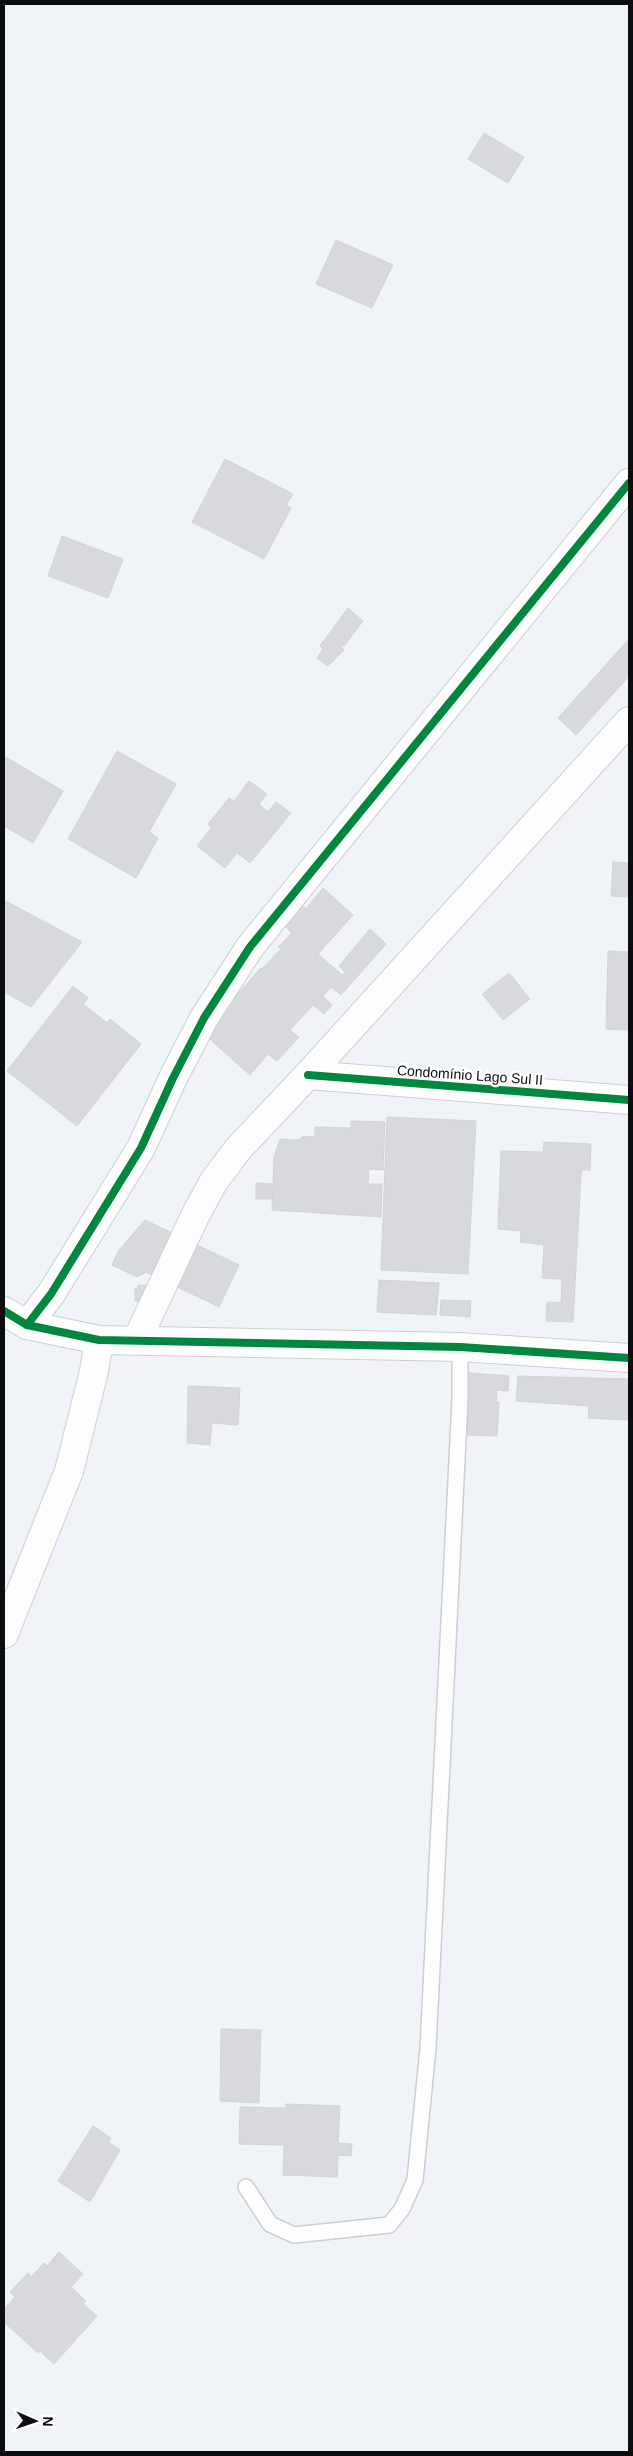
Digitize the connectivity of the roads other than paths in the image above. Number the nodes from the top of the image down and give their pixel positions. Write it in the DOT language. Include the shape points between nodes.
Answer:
graph roads {
  1 [pos="629,483"];
  2 [pos="629,721"];
  3 [pos="308,1075"];
  4 [pos="629,1100"];
  5 [pos="4,1310"];
  6 [pos="27,1325"];
  7 [pos="99,1340"];
  8 [pos="138,1340"];
  9 [pos="460,1347"];
  10 [pos="629,1358"];
  11 [pos="4,1634"];
  12 [pos="246,2187"];
  1 -- 6 [label="street" via="250,947 204,1018 141,1148 51,1294"];
  2 -- 3 [label="street"];
  3 -- 4 [label="street, Condomínio Lago Sul II"];
  3 -- 8 [label="street" via="238,1149 214,1181"];
  5 -- 6 [label="street"];
  6 -- 7 [label="street"];
  7 -- 8 [label="street"];
  7 -- 11 [label="street" via="69,1471"];
  8 -- 9 [label="street"];
  9 -- 10 [label="street"];
  9 -- 12 [label="lane" via="428,2048 415,2180 402,2209 389,2225 294,2235 270,2224"];
}
